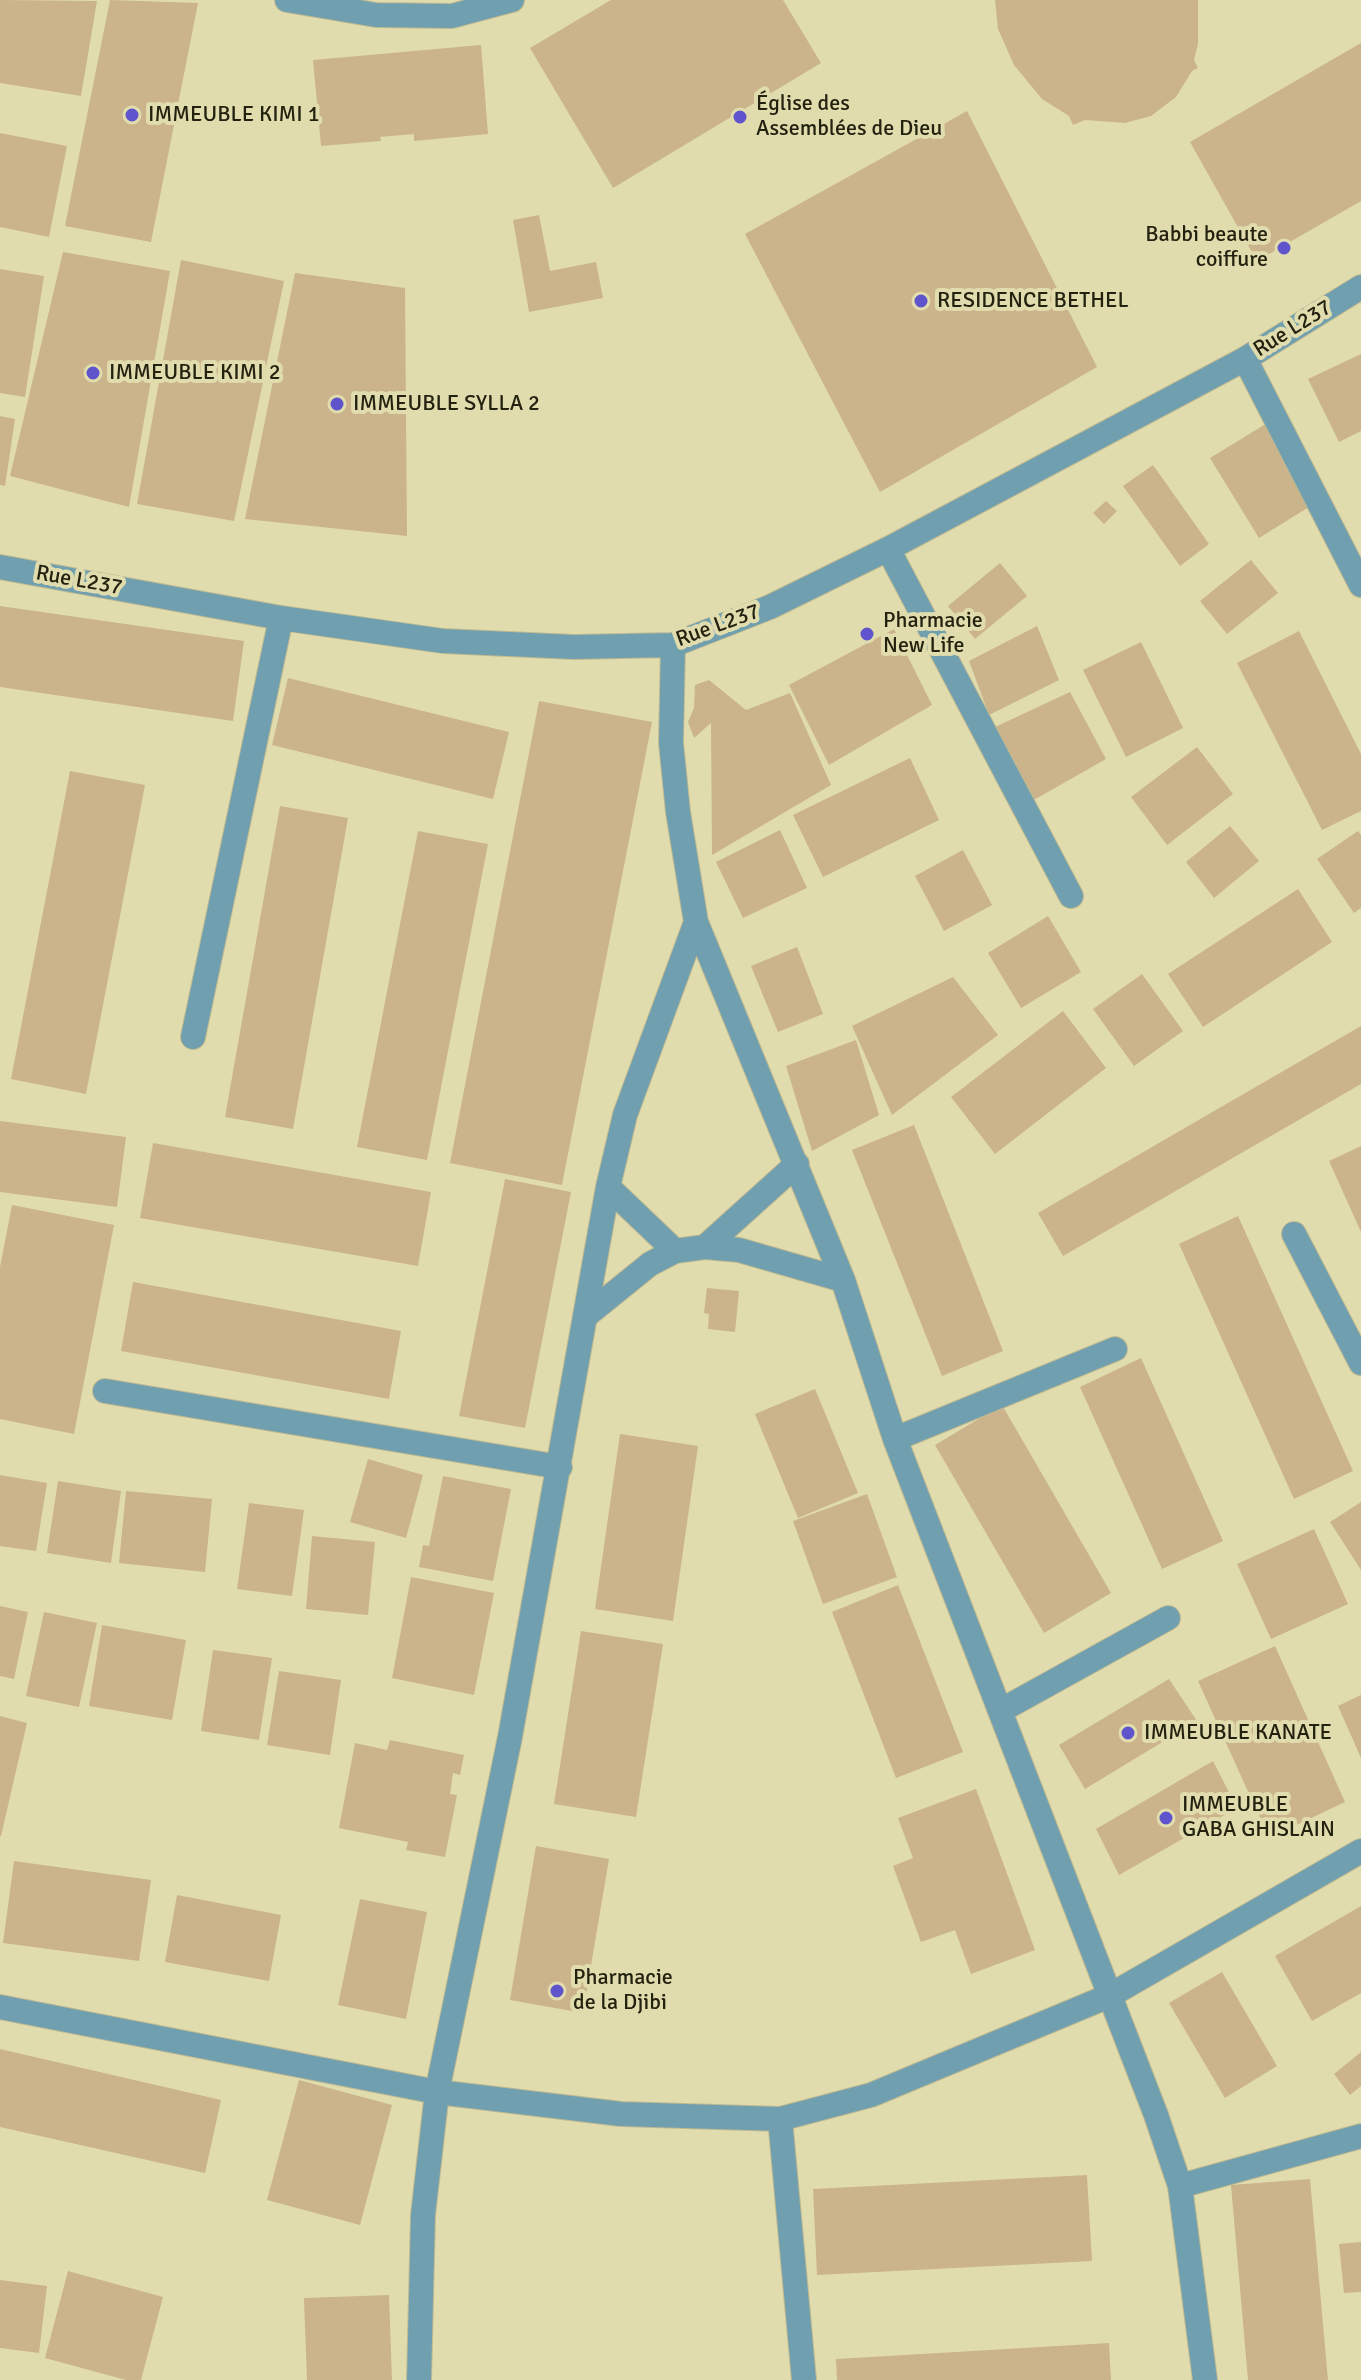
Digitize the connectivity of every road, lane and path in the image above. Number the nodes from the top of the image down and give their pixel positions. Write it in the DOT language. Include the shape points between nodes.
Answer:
graph roads {
  1 [pos="287,0"];
  2 [pos="512,0"];
  3 [pos="1361,287"];
  4 [pos="1245,359"];
  5 [pos="888,549"];
  6 [pos="0,567"];
  7 [pos="1361,585"];
  8 [pos="281,618"];
  9 [pos="673,645"];
  10 [pos="1071,896"];
  11 [pos="696,922"];
  12 [pos="193,1037"];
  13 [pos="797,1164"];
  14 [pos="608,1187"];
  15 [pos="1294,1234"];
  16 [pos="705,1247"];
  17 [pos="675,1251"];
  18 [pos="843,1280"];
  19 [pos="587,1315"];
  20 [pos="1115,1349"];
  21 [pos="1361,1363"];
  22 [pos="105,1391"];
  23 [pos="895,1439"];
  24 [pos="560,1467"];
  25 [pos="1168,1618"];
  26 [pos="1000,1711"];
  27 [pos="1361,1851"];
  28 [pos="1109,1996"];
  29 [pos="0,2007"];
  30 [pos="437,2092"];
  31 [pos="780,2119"];
  32 [pos="1361,2136"];
  33 [pos="1180,2186"];
  34 [pos="419,2380"];
  35 [pos="804,2380"];
  36 [pos="1205,2380"];
  1 -- 2 [label="street" via="376,15 452,16"];
  3 -- 4 [label="street, Rue L237"];
  4 -- 5 [label="street, Rue L237"];
  4 -- 7 [label="street"];
  5 -- 9 [label="street, Rue L237" via="770,607"];
  5 -- 10 [label="street"];
  6 -- 8 [label="street, Rue L237"];
  8 -- 9 [label="street, Rue L237" via="443,641"];
  8 -- 12 [label="street"];
  9 -- 11 [label="street" via="671,743"];
  11 -- 13 [label="street"];
  11 -- 14 [label="street" via="625,1115"];
  13 -- 16 [label="street"];
  13 -- 18 [label="street"];
  14 -- 17 [label="street"];
  14 -- 19 [label="street"];
  15 -- 21 [label="street"];
  16 -- 17 [label="street"];
  16 -- 18 [label="street" via="739,1250"];
  17 -- 19 [label="street" via="650,1264"];
  18 -- 23 [label="street"];
  19 -- 24 [label="street"];
  20 -- 23 [label="street"];
  22 -- 24 [label="street"];
  23 -- 26 [label="street"];
  24 -- 30 [label="street"];
  25 -- 26 [label="street"];
  26 -- 28 [label="street"];
  27 -- 28 [label="street"];
  28 -- 31 [label="street" via="871,2095"];
  28 -- 33 [label="street"];
  29 -- 30 [label="street"];
  30 -- 31 [label="street" via="621,2114"];
  30 -- 34 [label="street" via="423,2215"];
  31 -- 35 [label="street"];
  32 -- 33 [label="street"];
  33 -- 36 [label="street"];
}
